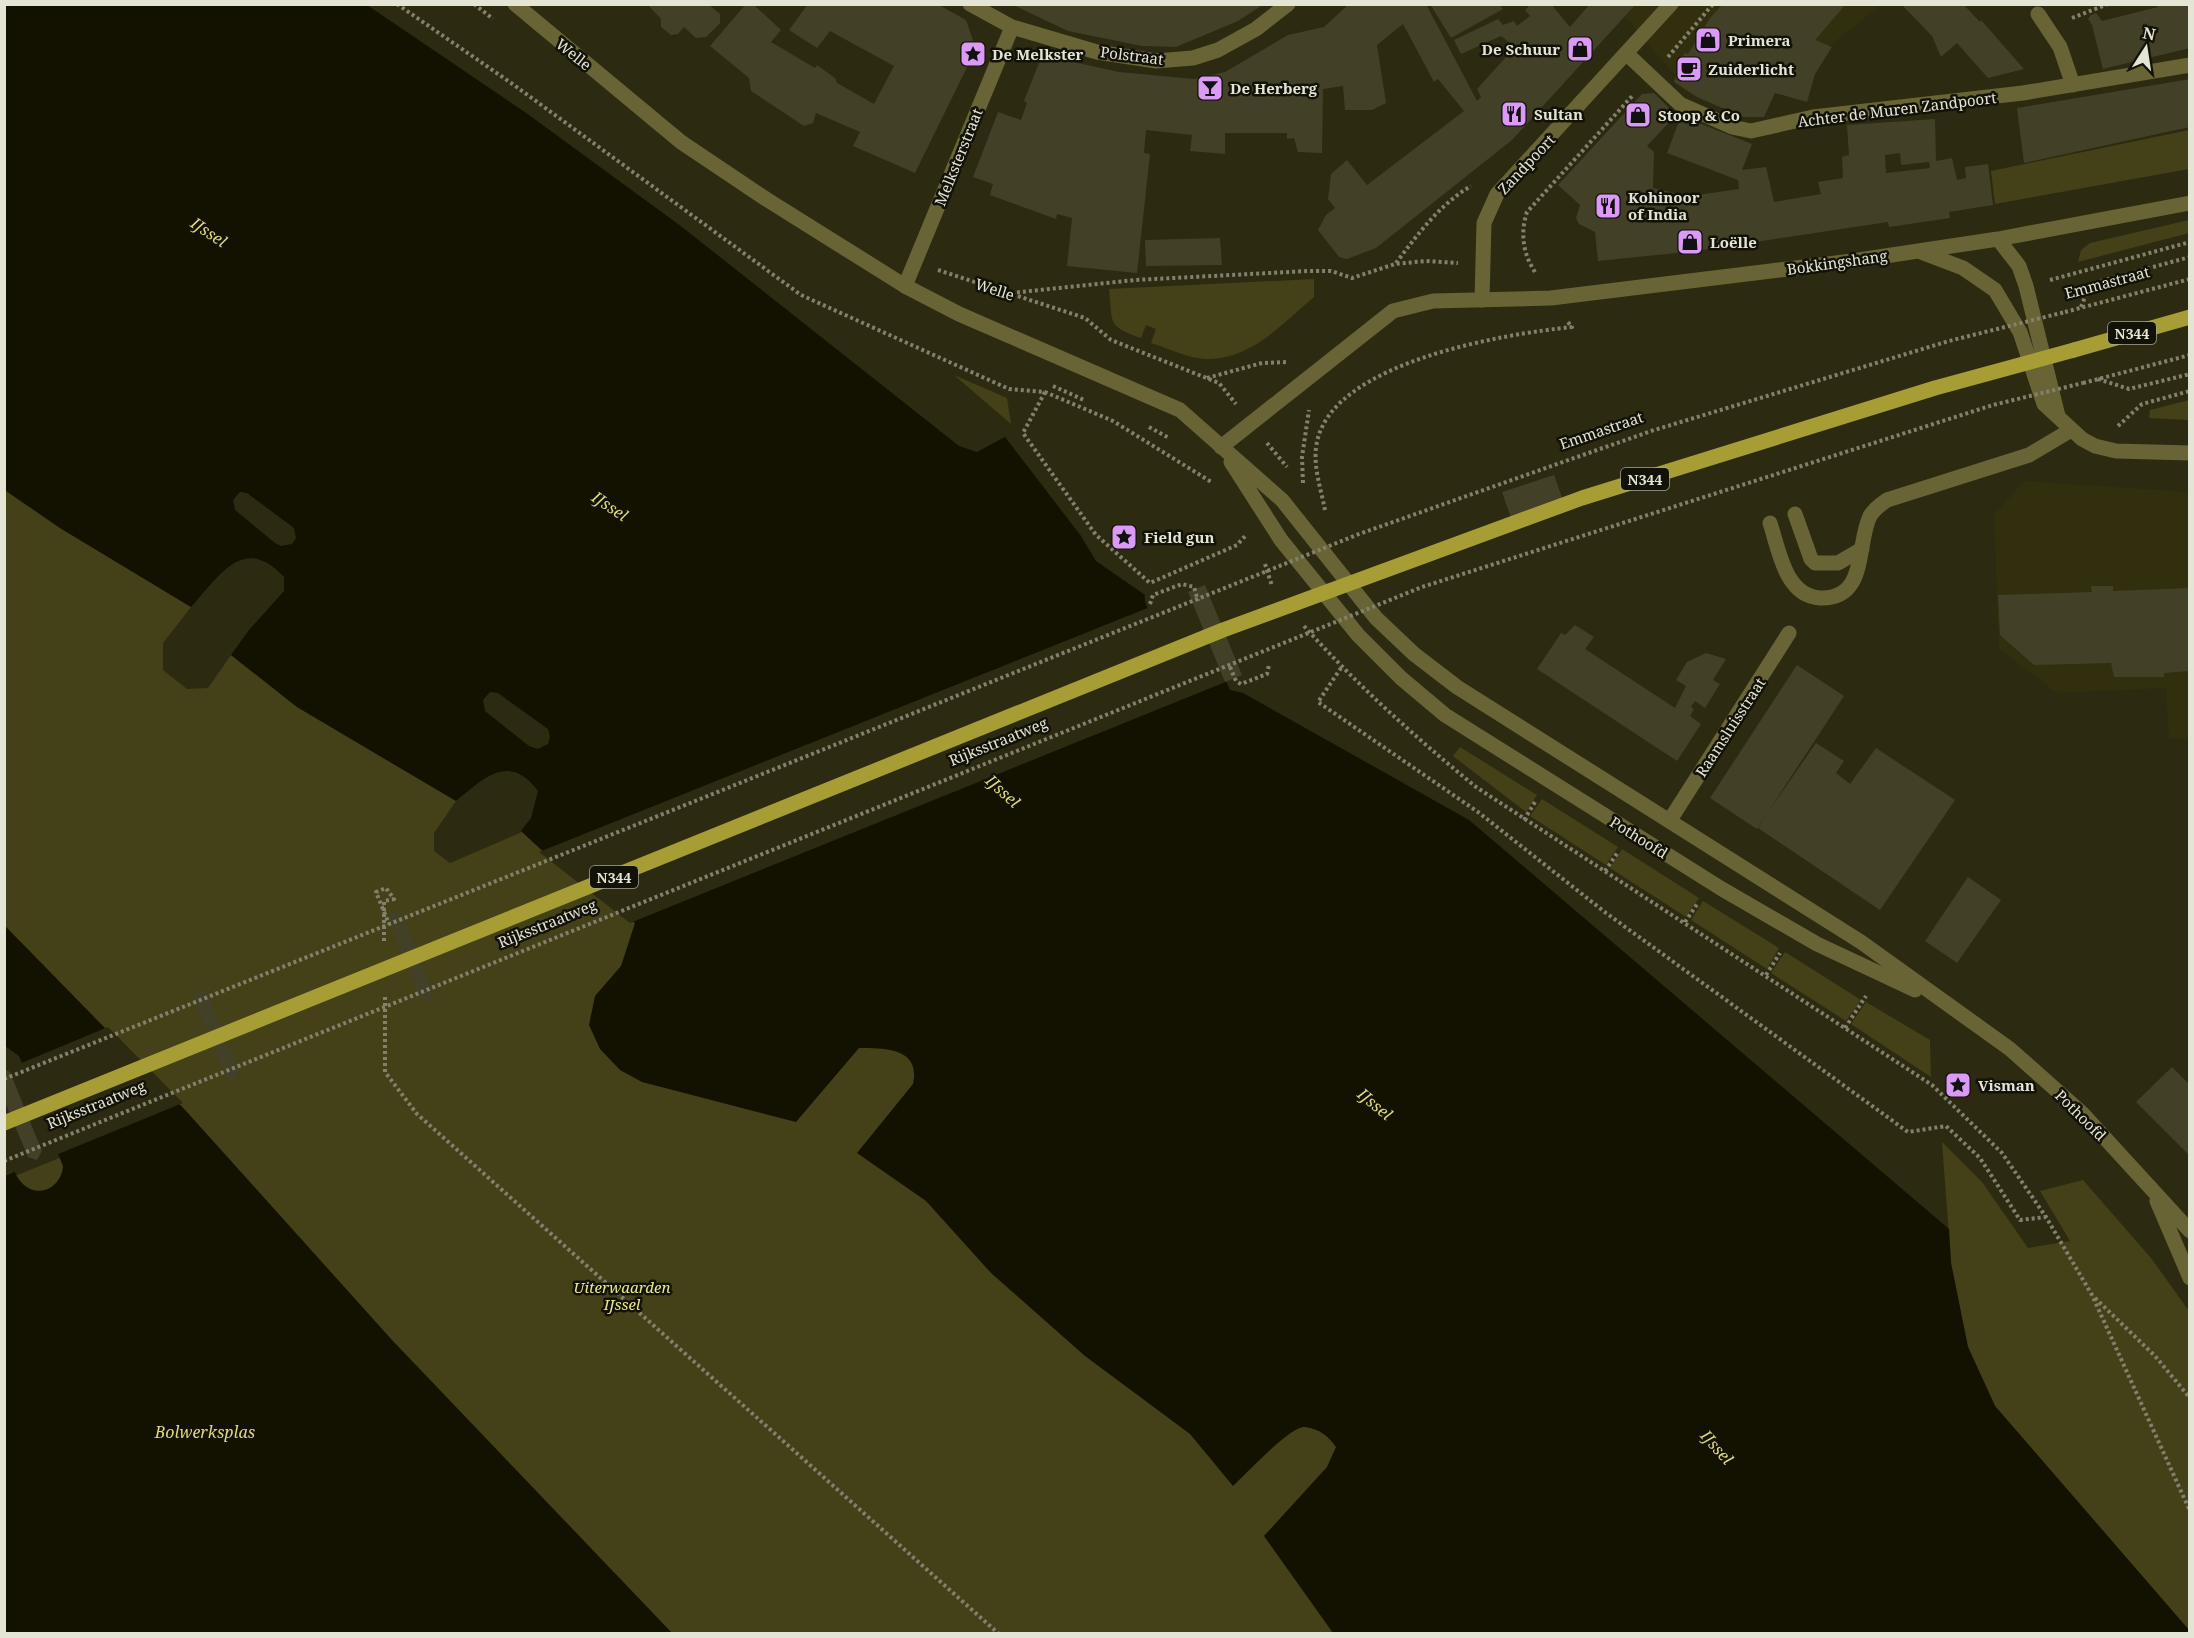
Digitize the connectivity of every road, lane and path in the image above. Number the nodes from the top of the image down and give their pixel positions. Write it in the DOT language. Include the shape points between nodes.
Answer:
graph roads {
  1 [pos="397,4"];
  2 [pos="514,4"];
  3 [pos="970,4"];
  4 [pos="1288,4"];
  5 [pos="1671,4"];
  6 [pos="2108,4"];
  7 [pos="2038,14"];
  8 [pos="1012,27"];
  9 [pos="2060,47"];
  10 [pos="1627,54"];
  11 [pos="2190,65"];
  12 [pos="2073,85"];
  13 [pos="1497,194"];
  14 [pos="2190,203"];
  15 [pos="1998,239"];
  16 [pos="2190,242"];
  17 [pos="1918,251"];
  18 [pos="2190,257"];
  19 [pos="916,261"];
  20 [pos="1395,264"];
  21 [pos="1482,265"];
  22 [pos="2190,279"];
  23 [pos="905,286"];
  24 [pos="2026,286"];
  25 [pos="1007,293"];
  26 [pos="1482,300"];
  27 [pos="2081,308"];
  28 [pos="2190,317"];
  29 [pos="2190,355"];
  30 [pos="1327,361"];
  31 [pos="1315,374"];
  32 [pos="2190,374"];
  33 [pos="1206,378"];
  34 [pos="2098,379"];
  35 [pos="2190,391"];
  36 [pos="1045,392"];
  37 [pos="2058,417"];
  38 [pos="1251,423"];
  39 [pos="2071,430"];
  40 [pos="2095,446"];
  41 [pos="1221,447"];
  42 [pos="2190,453"];
  43 [pos="1289,470"];
  44 [pos="1296,479"];
  45 [pos="1217,485"];
  46 [pos="1315,502"];
  47 [pos="1795,514"];
  48 [pos="1327,517"];
  49 [pos="1770,523"];
  50 [pos="1341,535"];
  51 [pos="1247,536"];
  52 [pos="1348,544"];
  53 [pos="1862,549"];
  54 [pos="1262,553"];
  55 [pos="1275,594"];
  56 [pos="1390,598"];
  57 [pos="1198,601"];
  58 [pos="1150,604"];
  59 [pos="1397,607"];
  60 [pos="1376,618"];
  61 [pos="1303,625"];
  62 [pos="1789,633"];
  63 [pos="1359,634"];
  64 [pos="1269,665"];
  65 [pos="1230,667"];
  66 [pos="1341,668"];
  67 [pos="1536,800"];
  68 [pos="1524,820"];
  69 [pos="1670,820"];
  70 [pos="1623,844"];
  71 [pos="1605,871"];
  72 [pos="1704,894"];
  73 [pos="384,901"];
  74 [pos="1685,922"];
  75 [pos="389,924"];
  76 [pos="1785,945"];
  77 [pos="1766,975"];
  78 [pos="1867,995"];
  79 [pos="1943,1003"];
  80 [pos="1845,1028"];
  81 [pos="386,1072"];
  82 [pos="4,1079"];
  83 [pos="4,1123"];
  84 [pos="4,1161"];
  85 [pos="2154,1193"];
  86 [pos="2046,1217"];
  87 [pos="2190,1231"];
  88 [pos="2190,1278"];
  89 [pos="2092,1295"];
  90 [pos="2190,1398"];
  91 [pos="2190,1511"];
  92 [pos="999,1634"];
  1 -- 36 [label="path" via="514,84 801,295 1009,389"];
  2 -- 23 [label="street, Welle" via="681,142"];
  3 -- 8 [label="street, Polstraat"];
  4 -- 8 [label="street, Polstraat" via="1218,50 1193,58 1156,61 1097,52"];
  5 -- 10 [label="street, Zandpoort"];
  6 -- 9 [label="path" via="2066,20"];
  7 -- 9 [label="street"];
  8 -- 19 [label="street, Melksterstraat"];
  9 -- 12 [label="street"];
  10 -- 12 [label="street, Achter de Muren Zandpoort" via="1680,104 1732,127 1751,131 1813,117"];
  10 -- 13 [label="street, Zandpoort"];
  11 -- 12 [label="street, Achter de Muren Zandpoort"];
  13 -- 20 [label="path" via="1476,183 1450,198"];
  13 -- 21 [label="street, Zandpoort" via="1484,223"];
  14 -- 15 [label="street, Bokkingshang"];
  15 -- 17 [label="street, Bokkingshang"];
  15 -- 24 [label="street" via="2019,266"];
  16 -- 24 [label="path"];
  17 -- 26 [label="street, Bokkingshang" via="1551,298"];
  17 -- 37 [label="street" via="1963,268 1995,290 2020,332 2044,404"];
  18 -- 27 [label="path" via="2090,284"];
  19 -- 23 [label="street, Melksterstraat"];
  19 -- 25 [label="path, Welle"];
  20 -- 21 [label="path" via="1426,261"];
  20 -- 25 [label="path" via="1352,278 1331,271 1308,271 1135,280"];
  21 -- 26 [label="street, Zandpoort"];
  22 -- 27 [label="path, Emmastraat"];
  23 -- 41 [label="street, Welle" via="959,314 1180,410"];
  24 -- 37 [label="street"];
  25 -- 33 [label="path, Welle" via="1085,318 1111,340"];
  26 -- 30 [label="street" via="1433,301 1393,311"];
  27 -- 57 [label="path, Emmastraat, bridge" via="1949,341 1651,431 1359,534"];
  28 -- 83 [label="main road, Rijksstraatweg / N344, bridge" via="1935,388 1582,498 1223,630"];
  29 -- 34 [label="path"];
  30 -- 31 [label="street"];
  30 -- 33 [label="path" via="1262,363"];
  31 -- 38 [label="street"];
  31 -- 44 [label="path" via="1302,456 1303,487"];
  32 -- 34 [label="path" via="2129,389"];
  33 -- 38 [label="path, Welle" via="1219,383"];
  34 -- 65 [label="path, Rijksstraatweg, bridge" via="1993,405 1422,587"];
  35 -- 40 [label="path" via="2142,404"];
  36 -- 45 [label="path" via="1113,421"];
  36 -- 51 [label="path" via="1023,433 1096,535 1150,583 1237,545"];
  37 -- 39 [label="street"];
  38 -- 41 [label="street"];
  38 -- 43 [label="path, Welle"];
  39 -- 40 [label="street"];
  39 -- 53 [label="street" via="2029,455 1887,500 1870,515"];
  40 -- 42 [label="street" via="2116,451"];
  41 -- 60 [label="street, Welle" via="1282,500"];
  41 -- 63 [label="street, Welle" via="1281,540"];
  46 -- 48 [label="path"];
  47 -- 53 [label="street" via="1815,563 1838,563"];
  49 -- 53 [label="street" via="1789,578 1797,590 1812,597 1834,597 1845,591 1857,574"];
  50 -- 52 [label="path"];
  54 -- 55 [label="path"];
  56 -- 59 [label="path"];
  57 -- 58 [label="path" via="1194,587 1184,584 1153,595"];
  57 -- 75 [label="path, bridge"];
  60 -- 69 [label="street, Pothoofd" via="1457,687"];
  61 -- 66 [label="path"];
  62 -- 69 [label="street, Raamsluisstraat"];
  63 -- 79 [label="street, Pothoofd" via="1445,716 1817,945"];
  64 -- 65 [label="path" via="1267,674 1241,684"];
  65 -- 84 [label="path, Rijksstraatweg, bridge"];
  66 -- 68 [label="path" via="1430,749"];
  66 -- 86 [label="path" via="1318,702 1478,812 1606,913 1908,1132 1946,1126 1980,1158 2020,1220"];
  67 -- 68 [label="path"];
  68 -- 71 [label="path"];
  69 -- 79 [label="street, Pothoofd" via="1861,942"];
  70 -- 71 [label="path"];
  71 -- 74 [label="path"];
  72 -- 74 [label="path"];
  73 -- 75 [label="path" via="394,899 386,888 376,892"];
  74 -- 77 [label="path"];
  75 -- 82 [label="path, bridge"];
  76 -- 77 [label="path"];
  77 -- 80 [label="path"];
  78 -- 80 [label="path"];
  79 -- 85 [label="street, Pothoofd" via="2010,1049 2082,1113"];
  80 -- 86 [label="path" via="1932,1085 2002,1154"];
  81 -- 92 [label="path" via="417,1114"];
  85 -- 87 [label="street, Pothoofd"];
  85 -- 88 [label="street, Pothoofd"];
  86 -- 89 [label="path"];
  89 -- 90 [label="path" via="2155,1356"];
  89 -- 91 [label="path"];
}
